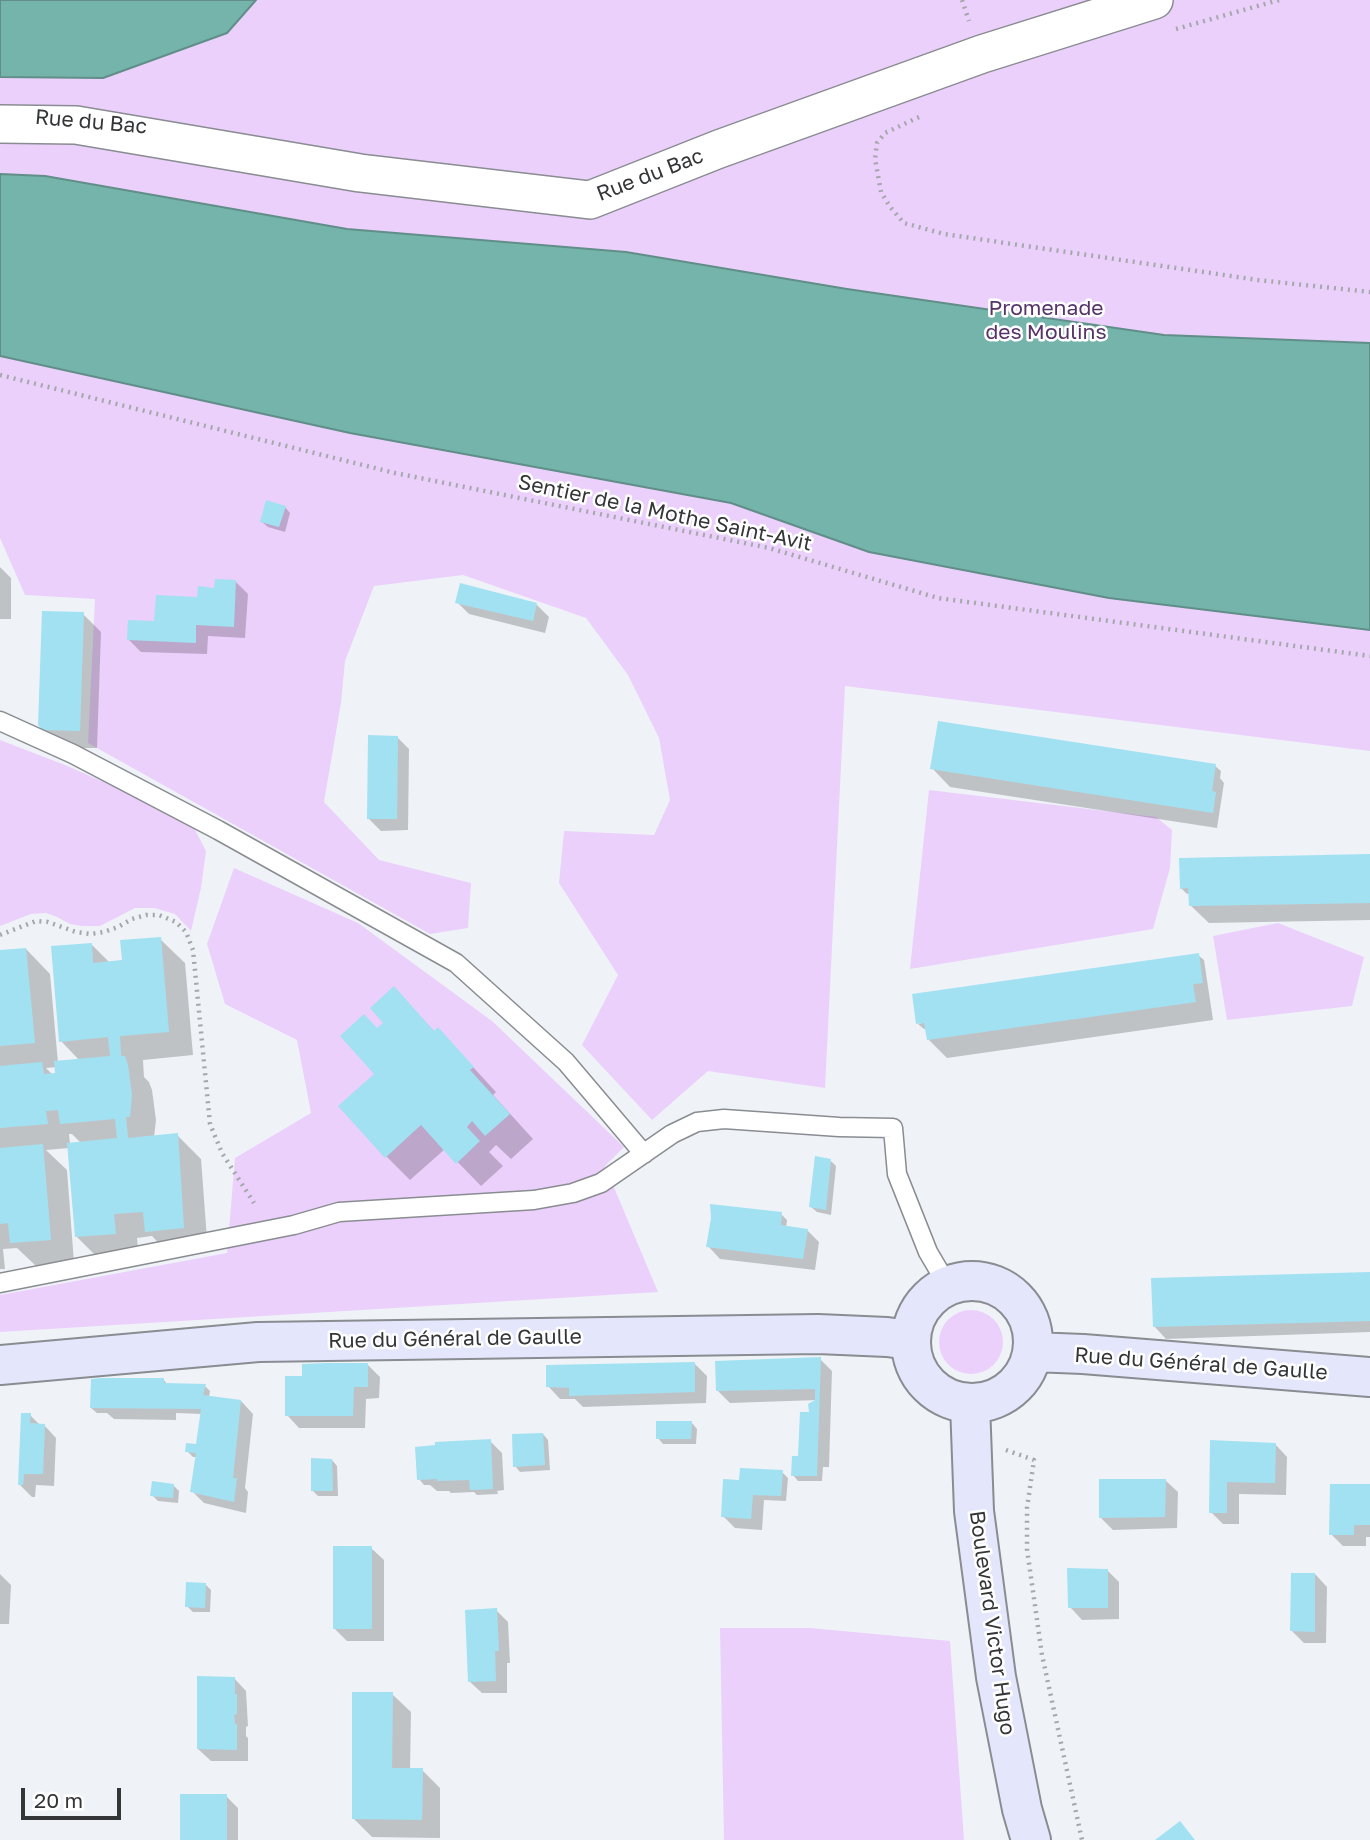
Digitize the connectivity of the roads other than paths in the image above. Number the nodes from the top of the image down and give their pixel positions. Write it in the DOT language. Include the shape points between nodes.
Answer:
graph roads {
  1 [pos="1163,15"];
  2 [pos="0,124"];
  3 [pos="0,721"];
  4 [pos="644,1154"];
  5 [pos="0,1283"];
  6 [pos="948,1286"];
  7 [pos="911,1340"];
  8 [pos="1033,1353"];
  9 [pos="0,1365"];
  10 [pos="1370,1377"];
  11 [pos="970,1404"];
  12 [pos="1031,1840"];
  1 -- 2 [label="street, Rue du Bac" via="982,54 590,200 360,173 76,125"];
  3 -- 4 [label="lane" via="218,830 456,964 566,1062"];
  4 -- 5 [label="lane" via="601,1183 573,1193 534,1200 339,1212"];
  4 -- 6 [label="lane" via="697,1122 724,1119 893,1128 897,1174 928,1251"];
  6 -- 7 [label="main road" via="921,1307"];
  6 -- 8 [label="main road" via="985,1282 1002,1289 1027,1316"];
  7 -- 9 [label="main road, Rue du Général de Gaulle" via="818,1334 258,1342"];
  7 -- 11 [label="main road" via="921,1377 951,1400"];
  8 -- 10 [label="main road, Rue du Général de Gaulle"];
  8 -- 11 [label="main road" via="1027,1369 1004,1395"];
  11 -- 12 [label="main road, Boulevard Victor Hugo" via="974,1511 996,1677"];
}
